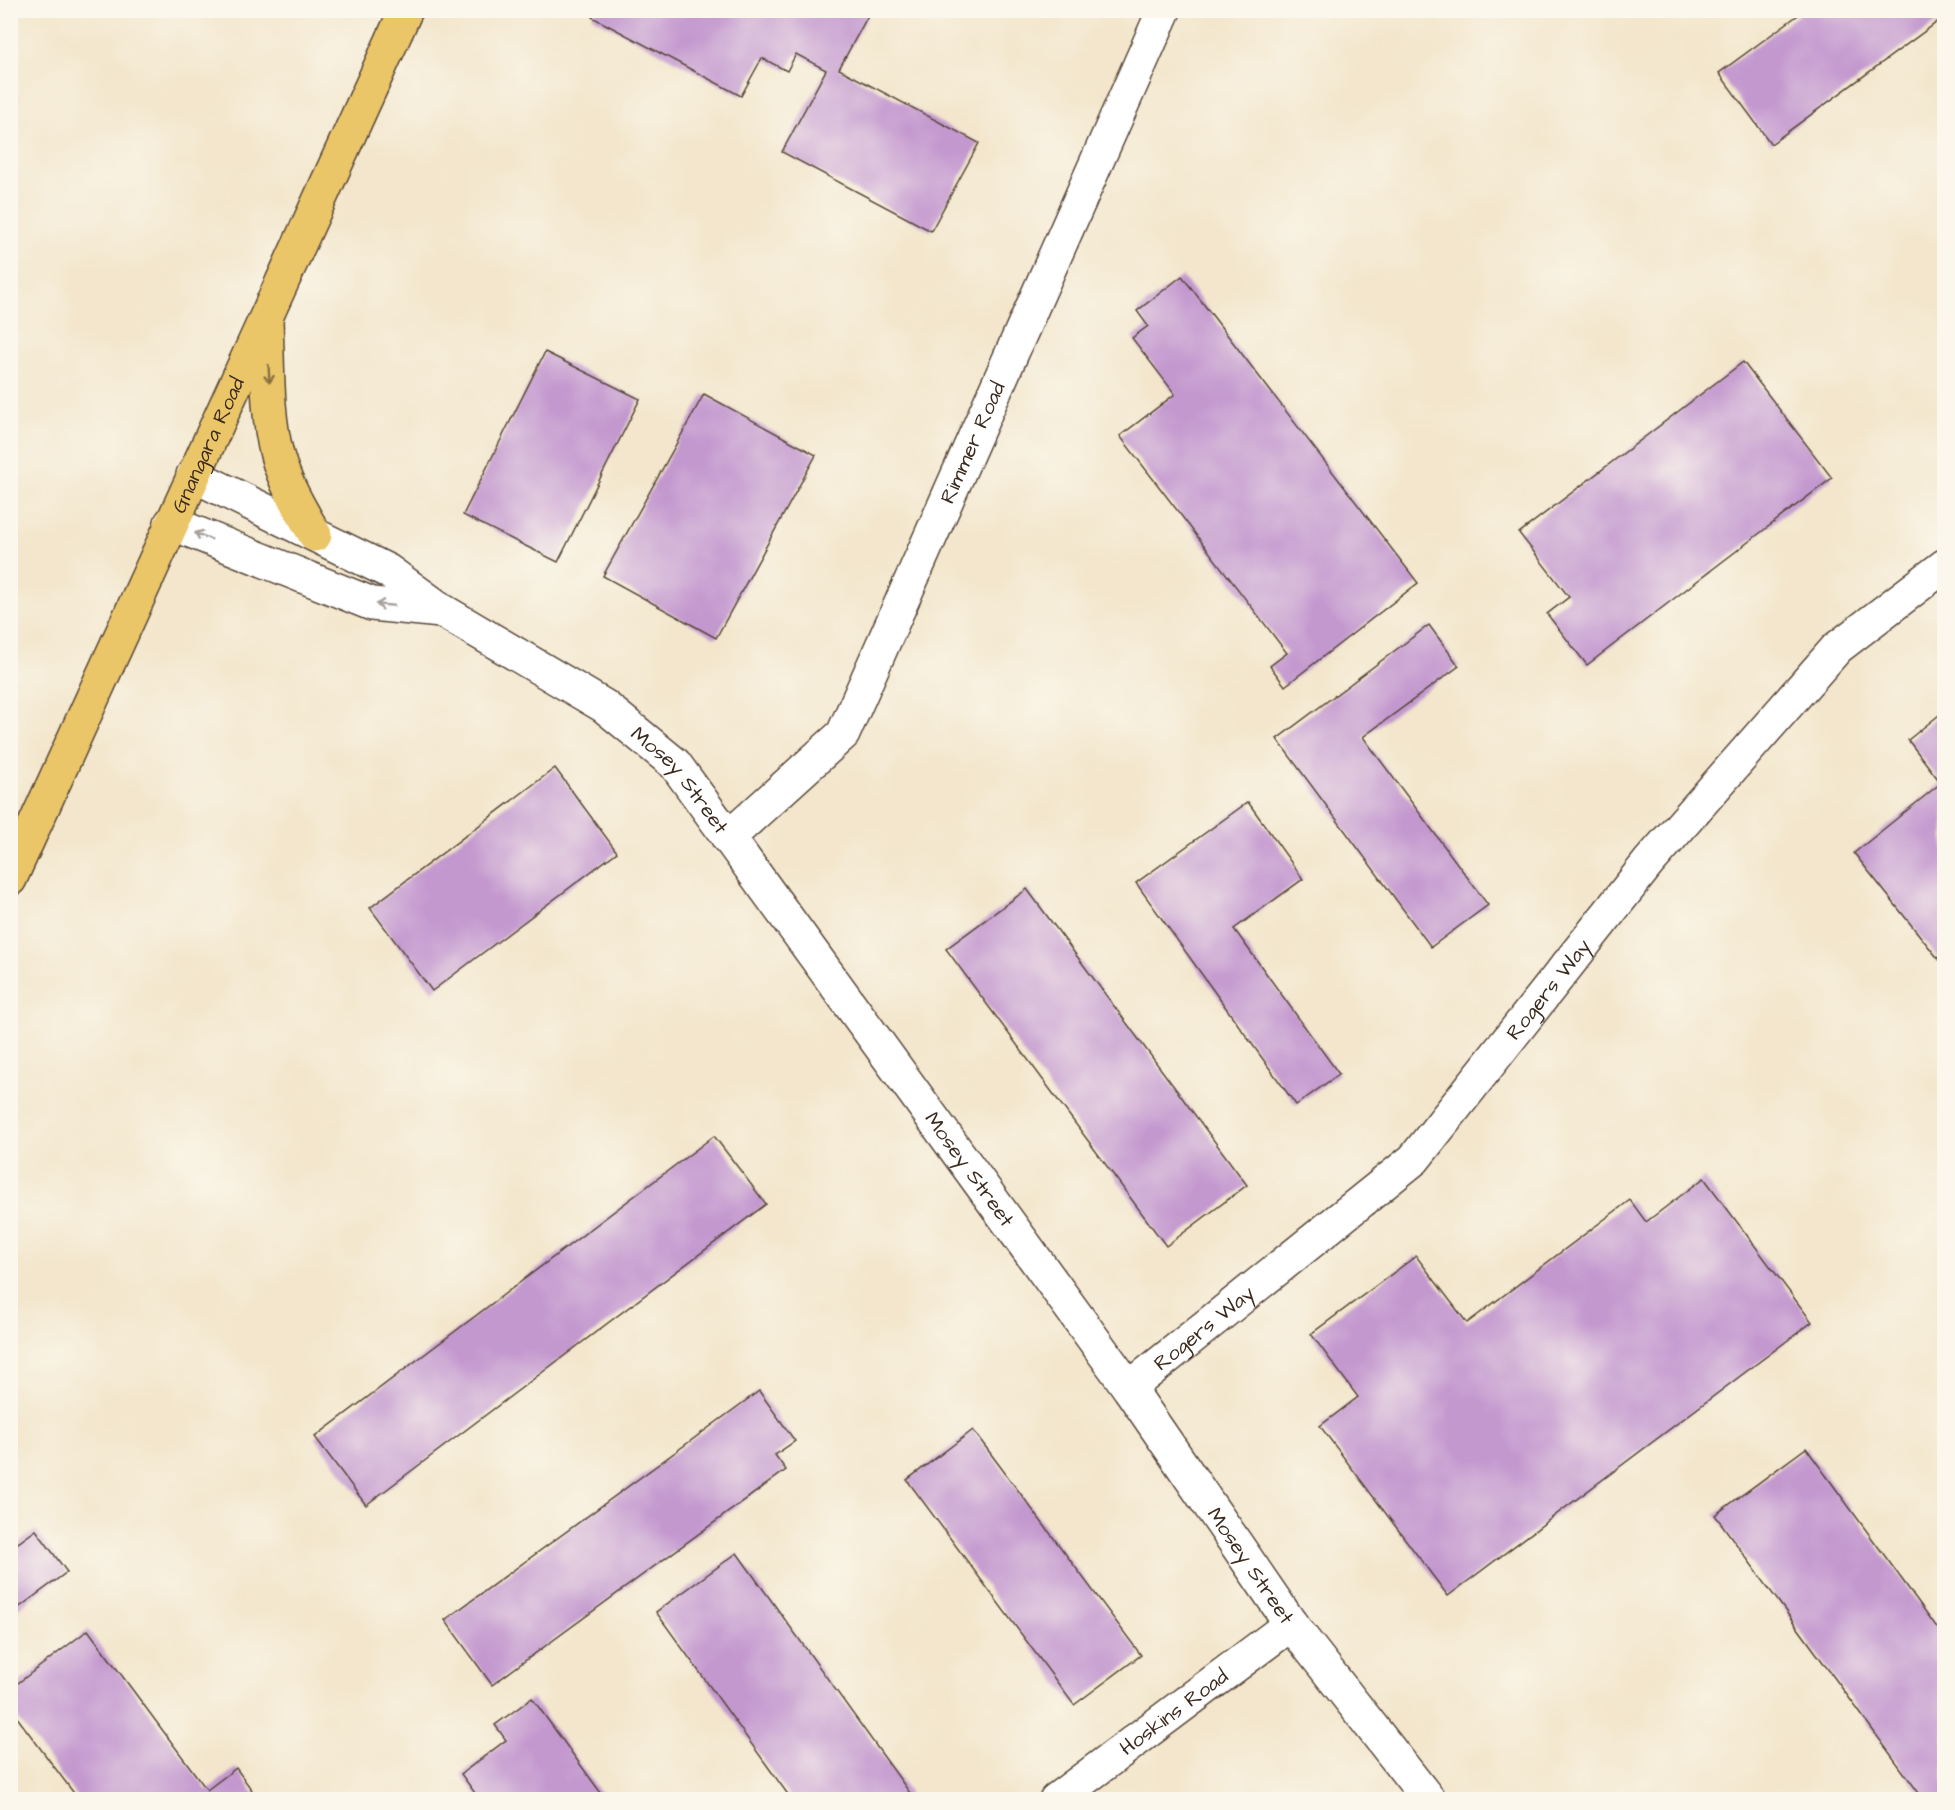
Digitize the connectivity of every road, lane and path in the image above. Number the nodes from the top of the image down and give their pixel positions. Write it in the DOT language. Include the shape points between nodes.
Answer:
graph roads {
  1 [pos="405,10"];
  2 [pos="1164,10"];
  3 [pos="266,316"];
  4 [pos="193,475"];
  5 [pos="171,523"];
  6 [pos="315,535"];
  7 [pos="1944,566"];
  8 [pos="443,611"];
  9 [pos="728,838"];
  10 [pos="10,879"];
  11 [pos="1129,1388"];
  12 [pos="1291,1624"];
  13 [pos="1056,1800"];
  14 [pos="1429,1800"];
  1 -- 3 [label="main road, Gnangara Road"];
  2 -- 9 [label="street, Rimmer Road" via="843,734"];
  3 -- 4 [label="main road, Gnangara Road"];
  3 -- 6 [label="main road, one-way" via="276,454 287,486"];
  4 -- 5 [label="main road, Gnangara Road"];
  4 -- 6 [label="street, Mosey Street"];
  8 -- 5 [label="street, Mosey Street, one-way" via="372,604"];
  5 -- 10 [label="main road, Gnangara Road"];
  6 -- 8 [label="street, Mosey Street" via="388,571"];
  7 -- 11 [label="street, Rogers Way" via="1837,648 1649,862 1414,1159"];
  8 -- 9 [label="street, Mosey Street" via="604,706 675,764"];
  9 -- 11 [label="street, Mosey Street"];
  11 -- 12 [label="street, Mosey Street"];
  12 -- 13 [label="street, Hoskins Road"];
  12 -- 14 [label="street, Mosey Street"];
}
